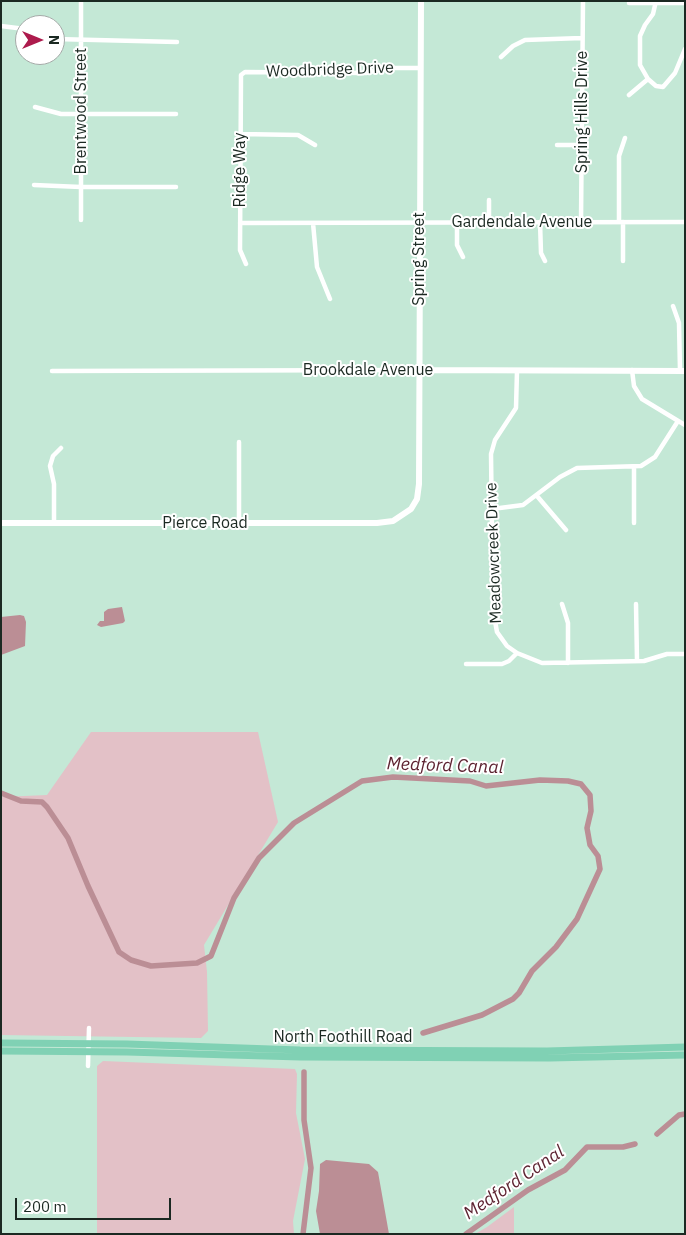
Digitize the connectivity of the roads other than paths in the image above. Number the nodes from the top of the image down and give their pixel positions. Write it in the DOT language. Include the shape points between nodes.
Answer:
graph roads {
  1 [pos="81,1"];
  2 [pos="421,1"];
  3 [pos="583,1"];
  4 [pos="656,2"];
  5 [pos="629,3"];
  6 [pos="685,3"];
  7 [pos="1,26"];
  8 [pos="15,28"];
  9 [pos="582,38"];
  10 [pos="65,39"];
  11 [pos="81,40"];
  12 [pos="177,42"];
  13 [pos="685,49"];
  14 [pos="501,57"];
  15 [pos="679,65"];
  16 [pos="685,67"];
  17 [pos="420,68"];
  18 [pos="241,75"];
  19 [pos="648,79"];
  20 [pos="628,95"];
  21 [pos="35,107"];
  22 [pos="81,114"];
  23 [pos="176,114"];
  24 [pos="240,134"];
  25 [pos="625,138"];
  26 [pos="315,145"];
  27 [pos="557,145"];
  28 [pos="581,145"];
  29 [pos="34,184"];
  30 [pos="81,187"];
  31 [pos="176,187"];
  32 [pos="489,200"];
  33 [pos="81,220"];
  34 [pos="489,222"];
  35 [pos="540,222"];
  36 [pos="581,222"];
  37 [pos="621,222"];
  38 [pos="685,222"];
  39 [pos="240,223"];
  40 [pos="313,223"];
  41 [pos="419,223"];
  42 [pos="457,223"];
  43 [pos="463,257"];
  44 [pos="623,260"];
  45 [pos="545,261"];
  46 [pos="246,264"];
  47 [pos="330,299"];
  48 [pos="673,306"];
  49 [pos="419,370"];
  50 [pos="632,370"];
  51 [pos="52,371"];
  52 [pos="518,371"];
  53 [pos="682,371"];
  54 [pos="678,421"];
  55 [pos="685,425"];
  56 [pos="239,442"];
  57 [pos="61,448"];
  58 [pos="634,467"];
  59 [pos="537,496"];
  60 [pos="492,509"];
  61 [pos="407,514"];
  62 [pos="1,523"];
  63 [pos="54,523"];
  64 [pos="239,523"];
  65 [pos="634,523"];
  66 [pos="566,530"];
  67 [pos="562,604"];
  68 [pos="636,604"];
  69 [pos="517,653"];
  70 [pos="685,654"];
  71 [pos="636,661"];
  72 [pos="568,663"];
  73 [pos="466,664"];
  74 [pos="88,1028"];
  75 [pos="1,1043"];
  76 [pos="88,1043"];
  77 [pos="685,1047"];
  78 [pos="1,1051"];
  79 [pos="88,1052"];
  80 [pos="685,1055"];
  81 [pos="88,1066"];
  1 -- 11 [label="street, Brentwood Street"];
  2 -- 17 [label="street, Spring Street"];
  3 -- 9 [label="street, Spring Hills Drive"];
  4 -- 5 [label="street"];
  4 -- 6 [label="street"];
  4 -- 19 [label="street" via="640,36 640,65"];
  7 -- 8 [label="street"];
  9 -- 14 [label="street" via="525,40"];
  9 -- 28 [label="street, Spring Hills Drive"];
  10 -- 11 [label="street"];
  11 -- 12 [label="street"];
  11 -- 22 [label="street, Brentwood Street"];
  13 -- 15 [label="street"];
  15 -- 16 [label="street"];
  15 -- 19 [label="street" via="663,87"];
  17 -- 18 [label="street, Woodbridge Drive" via="388,68 366,73 245,72"];
  17 -- 41 [label="street, Spring Street"];
  18 -- 24 [label="street, Ridge Way"];
  19 -- 20 [label="street"];
  21 -- 22 [label="street" via="53,113"];
  22 -- 23 [label="street"];
  22 -- 30 [label="street, Brentwood Street"];
  24 -- 26 [label="street" via="298,135"];
  24 -- 39 [label="street, Ridge Way"];
  25 -- 37 [label="street" via="619,156"];
  27 -- 28 [label="street"];
  28 -- 36 [label="street, Spring Hills Drive"];
  29 -- 30 [label="street"];
  30 -- 31 [label="street"];
  30 -- 33 [label="street, Brentwood Street"];
  32 -- 34 [label="street"];
  34 -- 35 [label="street, Gardendale Avenue"];
  34 -- 42 [label="street, Gardendale Avenue"];
  35 -- 36 [label="street, Gardendale Avenue"];
  35 -- 45 [label="street" via="541,253"];
  36 -- 37 [label="street, Gardendale Avenue"];
  37 -- 38 [label="street, Gardendale Avenue"];
  37 -- 44 [label="street"];
  39 -- 40 [label="street, Gardendale Avenue"];
  39 -- 46 [label="street, Ridge Way" via="240,250"];
  40 -- 41 [label="street, Gardendale Avenue"];
  40 -- 47 [label="street" via="317,268"];
  41 -- 42 [label="street, Gardendale Avenue"];
  41 -- 49 [label="street, Spring Street"];
  42 -- 43 [label="street" via="457,245"];
  48 -- 53 [label="street" via="679,322"];
  49 -- 51 [label="street, Brookdale Avenue"];
  49 -- 52 [label="street, Brookdale Avenue"];
  49 -- 61 [label="street, Spring Street" via="419,492"];
  50 -- 52 [label="street, Brookdale Avenue"];
  50 -- 53 [label="street, Brookdale Avenue"];
  50 -- 54 [label="street" via="634,386 642,398"];
  52 -- 60 [label="street, Meadowcreek Drive" via="516,408 492,447"];
  54 -- 55 [label="street"];
  54 -- 58 [label="street" via="655,456"];
  56 -- 64 [label="street"];
  57 -- 63 [label="street" via="53,456 50,466 54,484"];
  58 -- 59 [label="street" via="577,468"];
  58 -- 65 [label="street"];
  59 -- 60 [label="street" via="516,508"];
  59 -- 66 [label="street"];
  60 -- 69 [label="street, Meadowcreek Drive" via="494,622 501,639"];
  61 -- 64 [label="street, Pierce Road" via="393,521 377,523"];
  62 -- 63 [label="street, Pierce Road"];
  63 -- 64 [label="street, Pierce Road"];
  67 -- 72 [label="street" via="568,623"];
  68 -- 71 [label="street"];
  69 -- 72 [label="street, Meadowcreek Drive" via="536,662"];
  69 -- 73 [label="street" via="502,664"];
  70 -- 71 [label="street, Meadowcreek Drive" via="667,654"];
  71 -- 72 [label="street, Meadowcreek Drive"];
  74 -- 76 [label="street"];
  75 -- 76 [label="main road, North Foothill Road"];
  76 -- 77 [label="main road, North Foothill Road" via="310,1050 547,1051"];
  76 -- 79 [label="street"];
  78 -- 79 [label="main road, North Foothill Road"];
  79 -- 80 [label="main road, North Foothill Road" via="320,1058"];
  79 -- 81 [label="street"];
}
